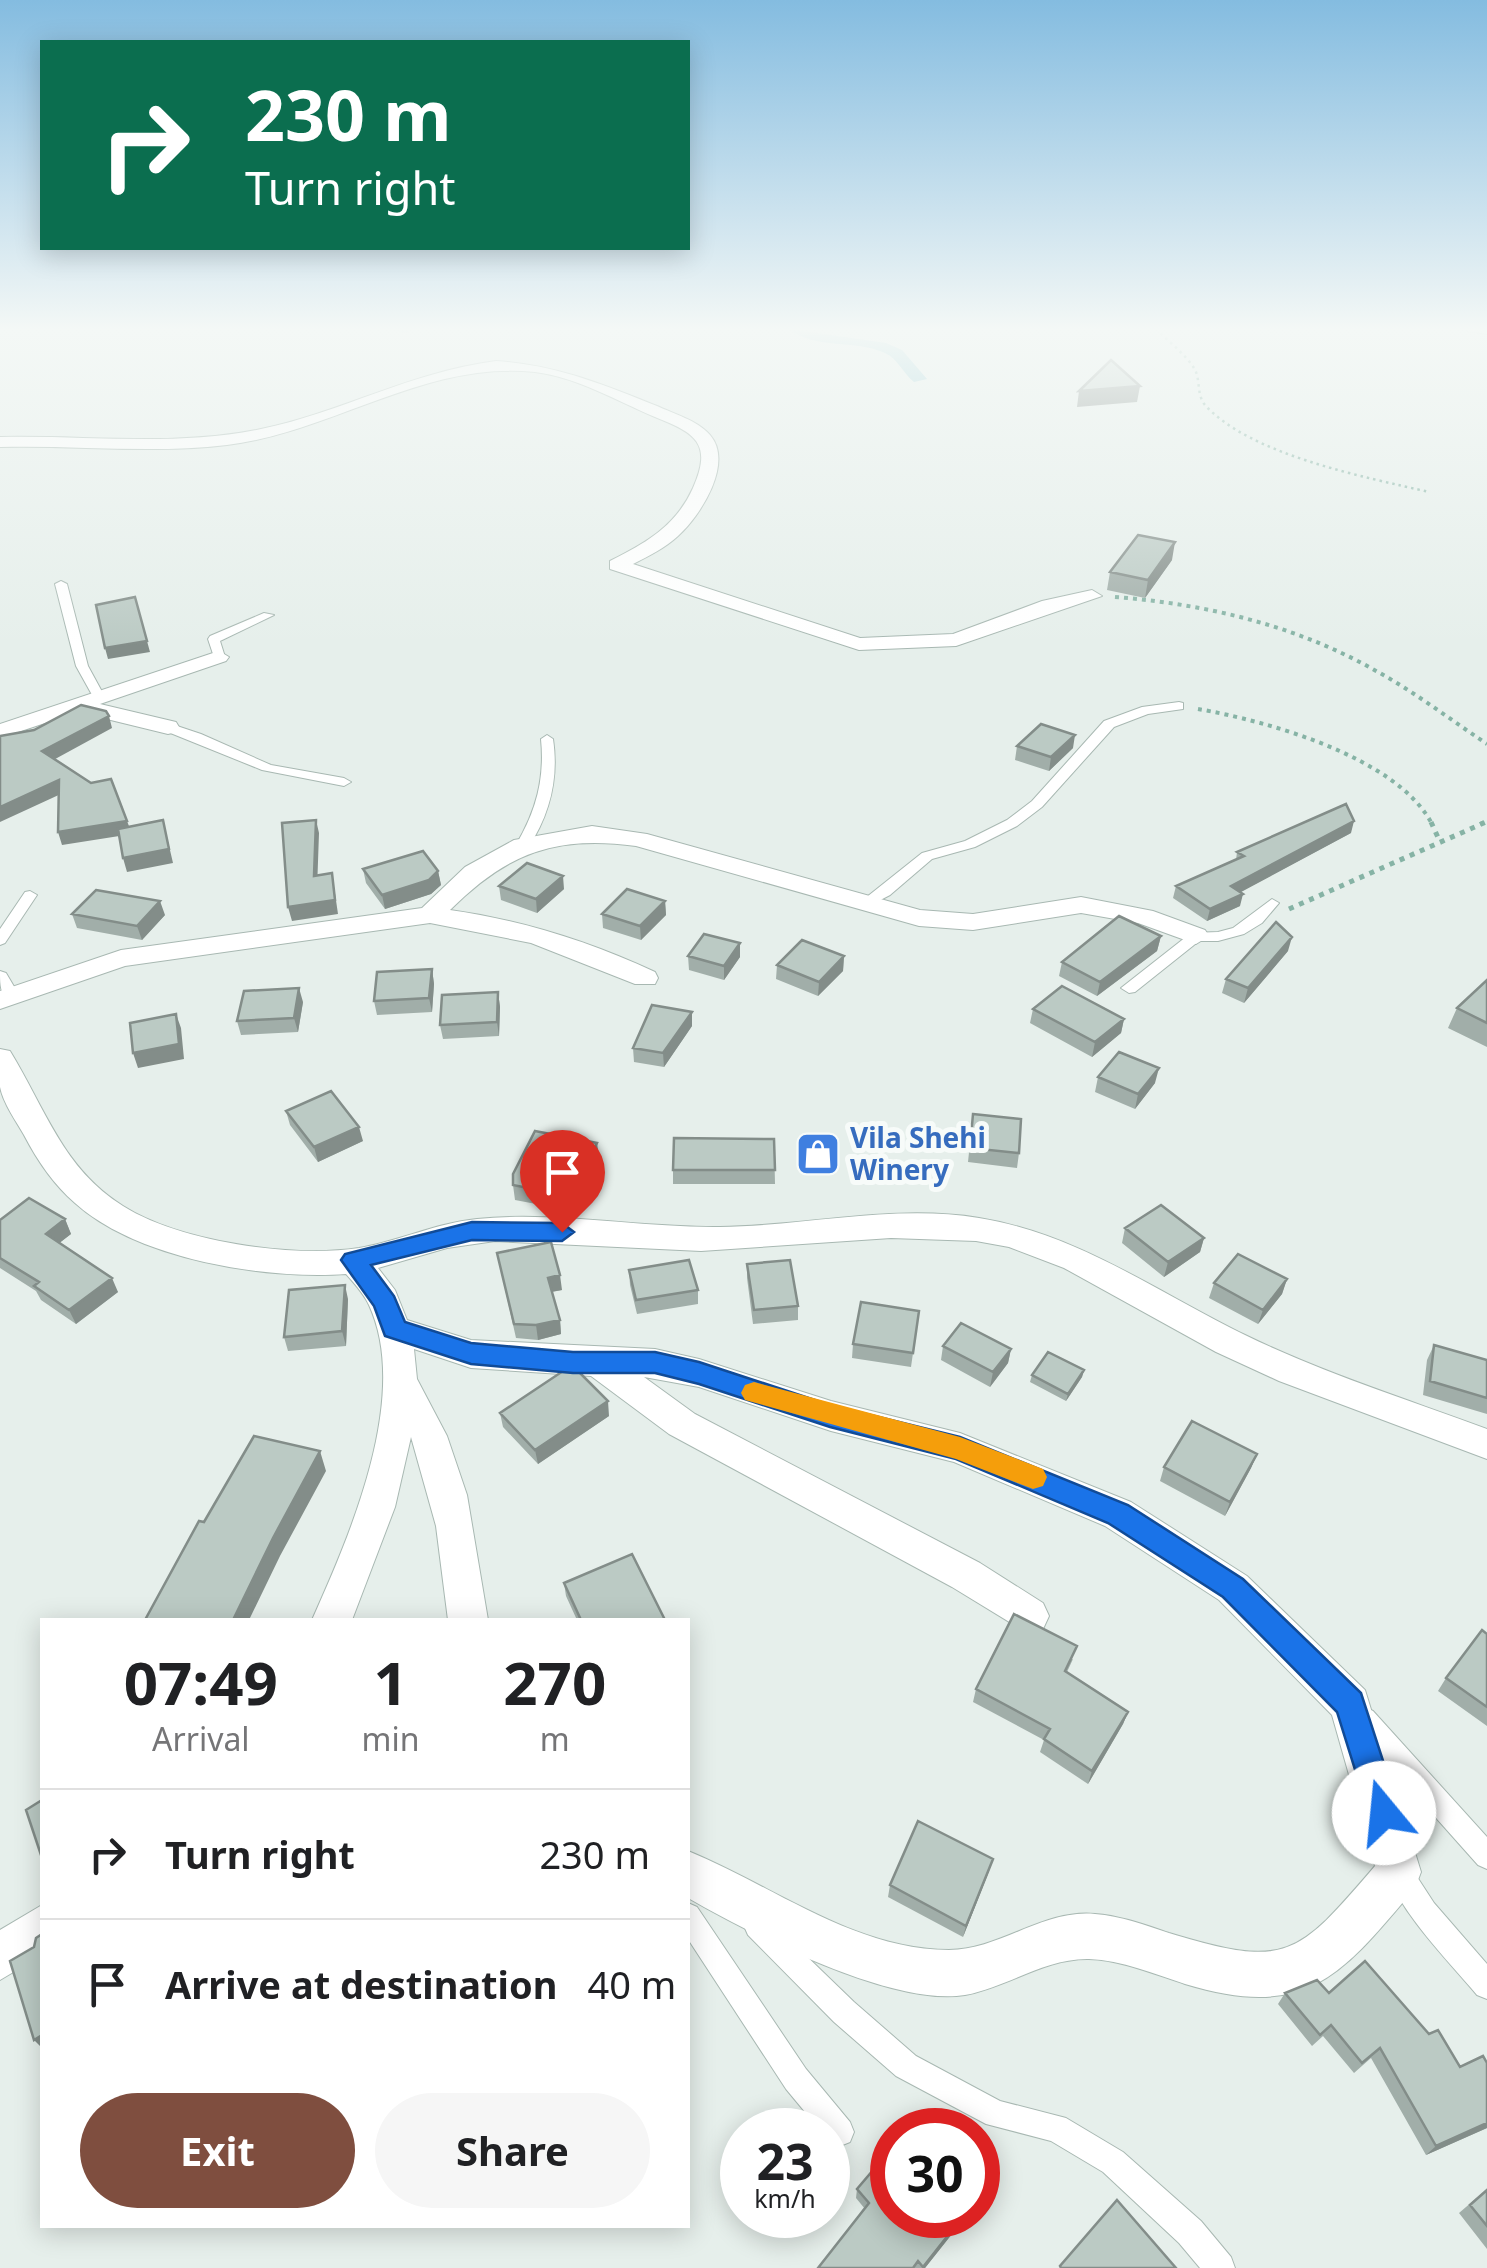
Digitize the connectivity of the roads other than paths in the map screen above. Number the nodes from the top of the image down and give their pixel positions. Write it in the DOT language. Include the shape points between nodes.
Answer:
graph roads {
  1 [pos="252,435"];
  2 [pos="699,435"];
  3 [pos="0,442"];
  4 [pos="61,584"];
  5 [pos="1092,596"];
  6 [pos="268,615"];
  7 [pos="218,658"];
  8 [pos="100,699"];
  9 [pos="1178,706"];
  10 [pos="73,707"];
  11 [pos="168,727"];
  12 [pos="0,731"];
  13 [pos="547,739"];
  14 [pos="344,782"];
  15 [pos="523,846"];
  16 [pos="30,896"];
  17 [pos="1272,903"];
  18 [pos="865,904"];
  19 [pos="430,915"];
  20 [pos="1196,936"];
  21 [pos="0,940"];
  22 [pos="645,978"];
  23 [pos="1129,988"];
  24 [pos="4,990"];
  25 [pos="0,1058"];
  26 [pos="354,1260"];
  27 [pos="394,1329"];
  28 [pos="598,1361"];
  29 [pos="399,1380"];
  30 [pos="1487,1444"];
  31 [pos="1029,1616"];
  32 [pos="333,1618"];
  33 [pos="468,1618"];
  34 [pos="1350,1704"];
  35 [pos="1487,1856"];
  36 [pos="1398,1872"];
  37 [pos="690,1877"];
  38 [pos="708,1907"];
  39 [pos="40,1929"];
  40 [pos="0,1957"];
  41 [pos="1487,1985"];
  42 [pos="820,2108"];
  43 [pos="1220,2268"];
  1 -- 3 [label="street"];
  2 -- 5 [label="street" via="714,452 692,513 678,529 618,565 859,644 956,640"];
  4 -- 8 [label="lane" via="82,666"];
  6 -- 7 [label="lane" via="214,639"];
  7 -- 8 [label="street"];
  8 -- 10 [label="street"];
  9 -- 18 [label="lane" via="1109,724 1012,823 927,856"];
  10 -- 11 [label="street"];
  10 -- 12 [label="street"];
  11 -- 14 [label="lane" via="268,768"];
  13 -- 15 [label="lane" via="549,782"];
  15 -- 18 [label="street" via="566,835 616,834"];
  15 -- 19 [label="street" via="474,872"];
  16 -- 21 [label="lane"];
  17 -- 20 [label="lane" via="1224,938"];
  18 -- 20 [label="street" via="973,922 1081,905 1144,916"];
  19 -- 22 [label="street" via="545,936"];
  19 -- 24 [label="street" via="146,953"];
  20 -- 23 [label="lane"];
  25 -- 26 [label="street" via="54,1162 113,1218 190,1246 294,1261"];
  26 -- 27 [label="street" via="385,1303"];
  26 -- 30 [label="street" via="512,1228 748,1238 971,1228 1046,1246 1230,1344"];
  27 -- 28 [label="street" via="471,1354"];
  27 -- 29 [label="street"];
  28 -- 31 [label="street" via="682,1424 966,1574"];
  28 -- 34 [label="street" via="655,1362 960,1448 1118,1514 1233,1588"];
  29 -- 32 [label="street" via="384,1477"];
  29 -- 33 [label="street" via="420,1412 450,1493"];
  34 -- 35 [label="lane"];
  34 -- 36 [label="street"];
  36 -- 38 [label="street" via="1346,1935 1308,1968 1263,1979 1120,1940 1074,1937 950,1973 886,1963"];
  36 -- 41 [label="lane"];
  37 -- 38 [label="street"];
  38 -- 42 [label="lane" via="796,2078"];
  38 -- 43 [label="lane" via="906,2066 996,2114 1056,2128 1113,2162"];
  39 -- 40 [label="street"];
}
